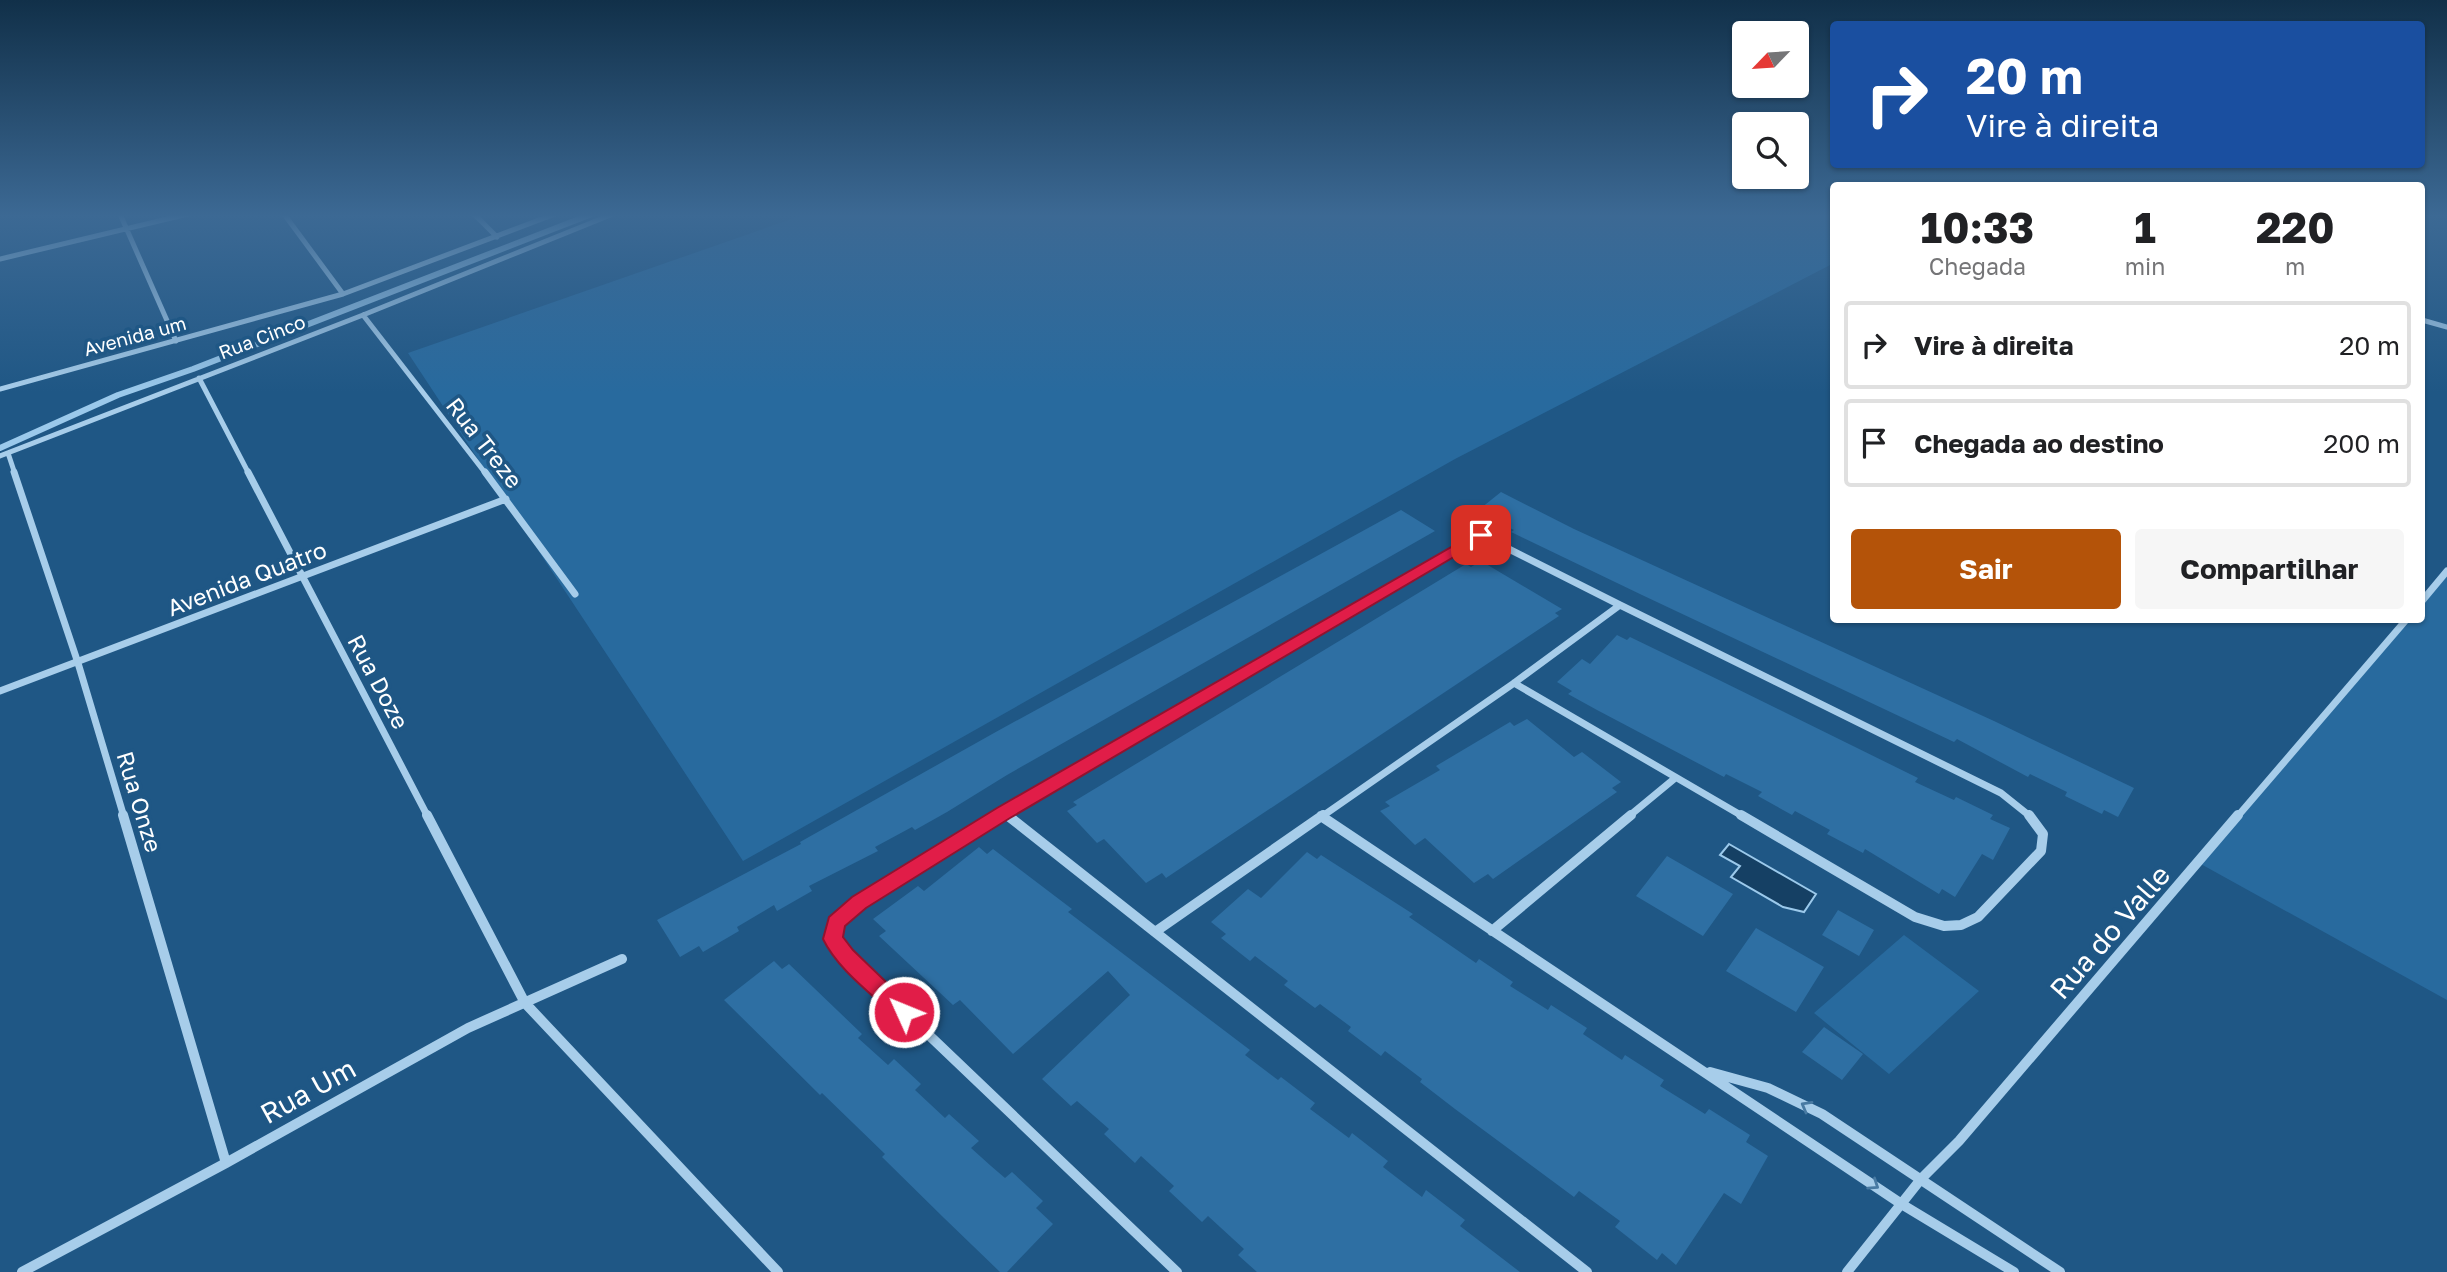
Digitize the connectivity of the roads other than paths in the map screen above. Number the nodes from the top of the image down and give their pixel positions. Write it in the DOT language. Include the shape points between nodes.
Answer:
graph roads {
  1 [pos="148,273"];
  2 [pos="328,273"];
  3 [pos="399,273"];
  4 [pos="466,273"];
  5 [pos="343,294"];
  6 [pos="363,315"];
  7 [pos="2425,321"];
  8 [pos="2447,327"];
  9 [pos="176,341"];
  10 [pos="199,378"];
  11 [pos="0,389"];
  12 [pos="4,455"];
  13 [pos="506,499"];
  14 [pos="2447,571"];
  15 [pos="301,577"];
  16 [pos="575,594"];
  17 [pos="2425,597"];
  18 [pos="1620,605"];
  19 [pos="2403,623"];
  20 [pos="78,663"];
  21 [pos="1514,683"];
  22 [pos="0,691"];
  23 [pos="1674,779"];
  24 [pos="1004,813"];
  25 [pos="1321,816"];
  26 [pos="1492,931"];
  27 [pos="1154,933"];
  28 [pos="622,959"];
  29 [pos="525,1003"];
  30 [pos="1706,1071"];
  31 [pos="226,1163"];
  32 [pos="1921,1180"];
  33 [pos="1903,1205"];
  34 [pos="22,1272"];
  35 [pos="778,1272"];
  36 [pos="1177,1272"];
  37 [pos="1587,1272"];
  38 [pos="1847,1272"];
  39 [pos="2014,1272"];
  40 [pos="2060,1272"];
  1 -- 9 [label="street"];
  2 -- 5 [label="street"];
  3 -- 5 [label="street, Avenida um"];
  4 -- 6 [label="street, Rua Cinco"];
  5 -- 9 [label="street, Avenida um"];
  6 -- 10 [label="street, Rua Cinco"];
  6 -- 13 [label="street, Rua Treze"];
  7 -- 8 [label="street"];
  9 -- 11 [label="street, Avenida um"];
  10 -- 12 [label="street, Rua Cinco"];
  10 -- 15 [label="street, Rua Doze"];
  12 -- 20 [label="street, Rua Onze"];
  13 -- 15 [label="street, Avenida Quatro"];
  13 -- 16 [label="street, Rua Treze"];
  14 -- 17 [label="street"];
  15 -- 20 [label="street, Avenida Quatro"];
  15 -- 29 [label="street, Rua Doze"];
  18 -- 21 [label="street"];
  18 -- 23 [label="street" via="2001,793 2034,819 2043,834 2041,851 1978,917 1944,926 1915,917"];
  18 -- 24 [label="street" via="1481,535"];
  19 -- 32 [label="street, Rua do Valle"];
  20 -- 22 [label="street, Avenida Quatro"];
  20 -- 31 [label="street, Rua Onze"];
  21 -- 23 [label="street"];
  21 -- 25 [label="street"];
  23 -- 26 [label="street"];
  24 -- 27 [label="street"];
  24 -- 36 [label="street" via="859,902 836,922 833,939"];
  25 -- 26 [label="street"];
  25 -- 27 [label="street"];
  26 -- 30 [label="street"];
  27 -- 37 [label="street"];
  28 -- 29 [label="street, Rua Um"];
  29 -- 31 [label="street, Rua Um" via="417,1055"];
  29 -- 35 [label="street, Rua Doze"];
  32 -- 30 [label="street, one-way" via="1865,1140 1782,1093 1744,1077"];
  30 -- 33 [label="street, one-way"];
  31 -- 34 [label="street, Rua Um"];
  32 -- 33 [label="street, Rua do Valle"];
  32 -- 40 [label="street"];
  33 -- 38 [label="street, Rua do Valle"];
  33 -- 39 [label="street"];
}
